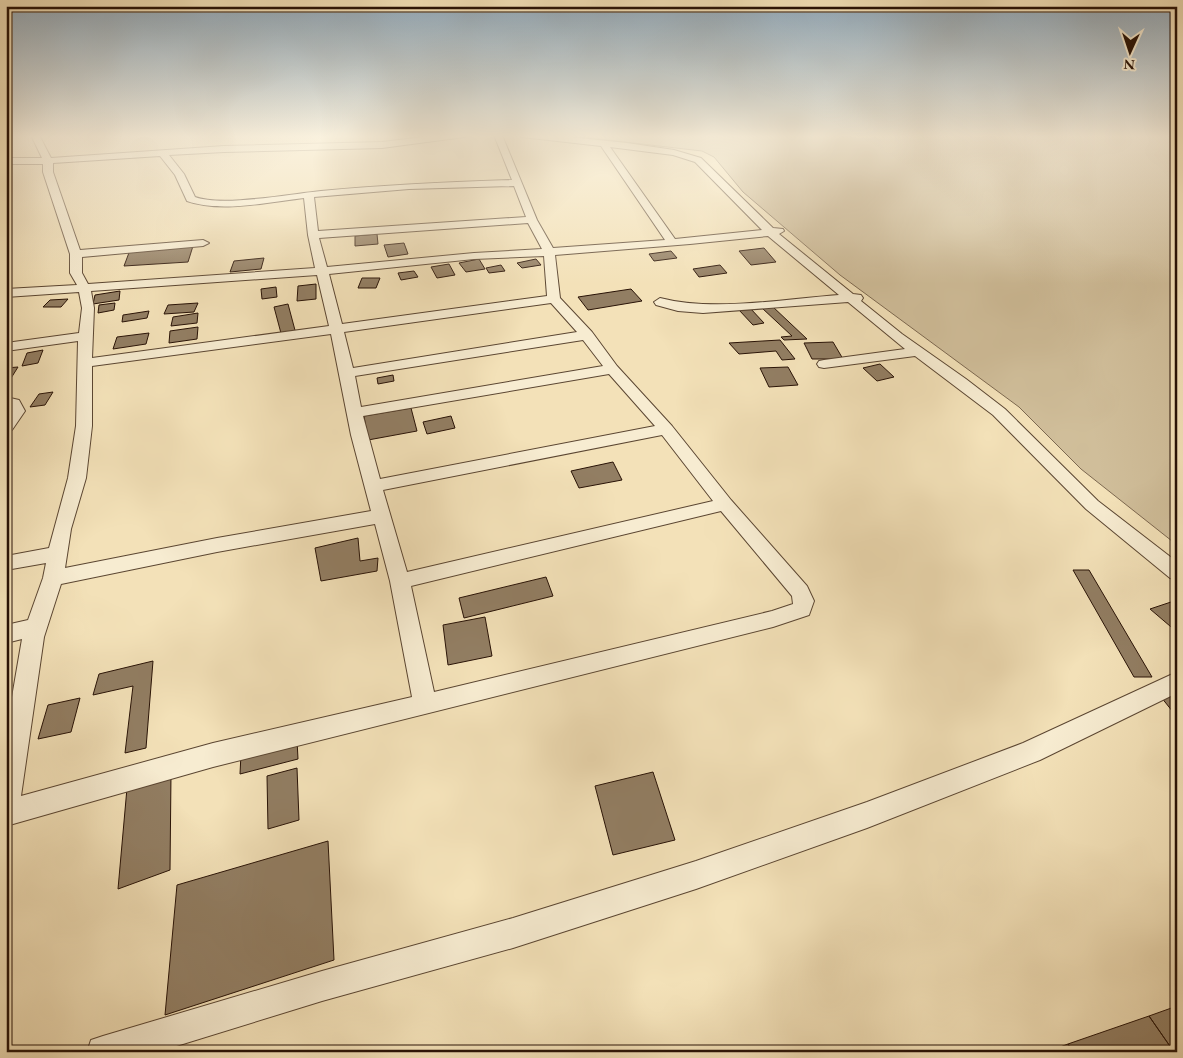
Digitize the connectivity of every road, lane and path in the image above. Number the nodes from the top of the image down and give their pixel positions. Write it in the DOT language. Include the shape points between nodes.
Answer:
graph roads {
  1 [pos="52,184"];
  2 [pos="184,184"];
  3 [pos="468,184"];
  4 [pos="519,184"];
  5 [pos="632,184"];
  6 [pos="724,184"];
  7 [pos="730,184"];
  8 [pos="309,195"];
  9 [pos="532,220"];
  10 [pos="774,232"];
  11 [pos="313,235"];
  12 [pos="672,242"];
  13 [pos="202,243"];
  14 [pos="549,252"];
  15 [pos="76,254"];
  16 [pos="322,271"];
  17 [pos="84,289"];
  18 [pos="6,293"];
  19 [pos="855,298"];
  20 [pos="554,299"];
  21 [pos="660,302"];
  22 [pos="336,330"];
  23 [pos="85,336"];
  24 [pos="587,336"];
  25 [pos="6,347"];
  26 [pos="917,352"];
  27 [pos="86,363"];
  28 [pos="824,364"];
  29 [pos="612,369"];
  30 [pos="347,373"];
  31 [pos="6,402"];
  32 [pos="355,413"];
  33 [pos="6,427"];
  34 [pos="666,429"];
  35 [pos="374,486"];
  36 [pos="725,504"];
  37 [pos="381,516"];
  38 [pos="57,554"];
  39 [pos="1177,562"];
  40 [pos="6,563"];
  41 [pos="1177,573"];
  42 [pos="53,578"];
  43 [pos="400,581"];
  44 [pos="36,627"];
  45 [pos="6,634"];
  46 [pos="1177,682"];
  47 [pos="425,704"];
  48 [pos="6,812"];
  49 [pos="103,1052"];
  1 -- 15 [label="street"];
  2 -- 8 [label="street" via="194,202 209,204"];
  3 -- 8 [label="street"];
  4 -- 9 [label="street"];
  5 -- 12 [label="street"];
  6 -- 10 [label="street"];
  7 -- 10 [label="street"];
  8 -- 11 [label="street"];
  9 -- 11 [label="street"];
  9 -- 14 [label="street"];
  10 -- 12 [label="street"];
  10 -- 19 [label="street"];
  11 -- 16 [label="street"];
  12 -- 14 [label="street"];
  13 -- 15 [label="street"];
  14 -- 16 [label="street"];
  14 -- 20 [label="street"];
  15 -- 17 [label="street" via="76,273"];
  16 -- 17 [label="street"];
  16 -- 22 [label="street"];
  17 -- 18 [label="street"];
  17 -- 23 [label="street" via="88,308"];
  19 -- 21 [label="street" via="703,309"];
  19 -- 26 [label="street"];
  19 -- 39 [label="street" via="1007,407 1075,477"];
  20 -- 22 [label="street"];
  20 -- 24 [label="street"];
  22 -- 27 [label="street"];
  22 -- 30 [label="street"];
  23 -- 25 [label="street"];
  23 -- 27 [label="street"];
  24 -- 29 [label="street"];
  24 -- 30 [label="street"];
  26 -- 28 [label="street"];
  26 -- 41 [label="street" via="999,412 1092,506"];
  27 -- 38 [label="street" via="84,426 77,478"];
  29 -- 32 [label="street"];
  29 -- 34 [label="street"];
  30 -- 32 [label="street"];
  31 -- 33 [label="street" via="14,403 17,411"];
  32 -- 35 [label="street"];
  34 -- 35 [label="street"];
  34 -- 36 [label="street"];
  35 -- 37 [label="street"];
  36 -- 43 [label="street"];
  36 -- 47 [label="street" via="800,592 804,601 802,609 773,619"];
  37 -- 42 [label="street"];
  37 -- 43 [label="street"];
  38 -- 40 [label="street"];
  38 -- 42 [label="street"];
  42 -- 44 [label="street"];
  43 -- 47 [label="street"];
  44 -- 45 [label="street"];
  44 -- 48 [label="street"];
  46 -- 49 [label="street" via="1031,752 867,815 696,875 513,933"];
  47 -- 48 [label="street" via="213,755"];
}
